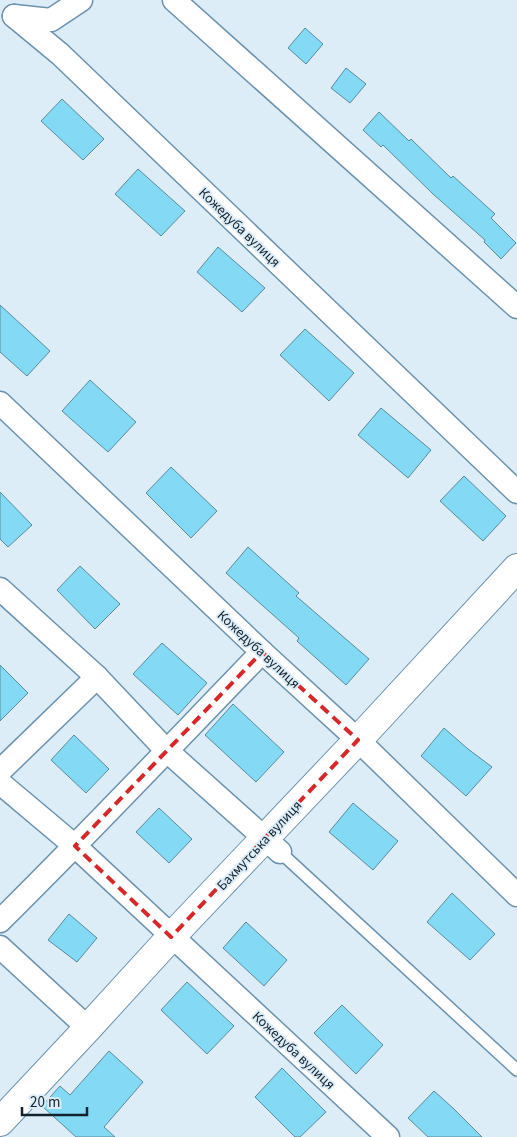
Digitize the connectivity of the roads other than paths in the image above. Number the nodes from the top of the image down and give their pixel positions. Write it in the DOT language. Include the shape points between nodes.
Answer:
graph roads {
  1 [pos="81,0"];
  2 [pos="174,0"];
  3 [pos="7,22"];
  4 [pos="517,307"];
  5 [pos="0,404"];
  6 [pos="517,492"];
  7 [pos="517,568"];
  8 [pos="3,596"];
  9 [pos="262,652"];
  10 [pos="97,677"];
  11 [pos="358,740"];
  12 [pos="166,750"];
  13 [pos="0,771"];
  14 [pos="0,783"];
  15 [pos="75,846"];
  16 [pos="272,846"];
  17 [pos="517,896"];
  18 [pos="0,921"];
  19 [pos="171,937"];
  20 [pos="0,947"];
  21 [pos="88,1028"];
  22 [pos="517,1070"];
  23 [pos="0,1122"];
  24 [pos="388,1137"];
  1 -- 3 [label="street, Кожедуба вулиця" via="51,20"];
  2 -- 4 [label="street"];
  3 -- 6 [label="street, Кожедуба вулиця" via="60,54"];
  5 -- 9 [label="street, Кожедуба вулиця"];
  7 -- 11 [label="main road, Бахмутська вулиця"];
  8 -- 10 [label="street"];
  9 -- 11 [label="street, Кожедуба вулиця"];
  9 -- 12 [label="street"];
  10 -- 12 [label="street"];
  10 -- 13 [label="street"];
  11 -- 16 [label="main road, Бахмутська вулиця"];
  11 -- 17 [label="street, Кожедуба вулиця"];
  12 -- 15 [label="street"];
  12 -- 16 [label="street"];
  14 -- 15 [label="street, Кожедуба вулиця"];
  15 -- 18 [label="street"];
  15 -- 19 [label="street, Кожедуба вулиця"];
  16 -- 19 [label="main road, Бахмутська вулиця"];
  16 -- 22 [label="lane"];
  19 -- 21 [label="main road, Бахмутська вулиця"];
  19 -- 24 [label="street, Кожедуба вулиця"];
  20 -- 21 [label="street"];
  21 -- 23 [label="main road, Бахмутська вулиця"];
}
